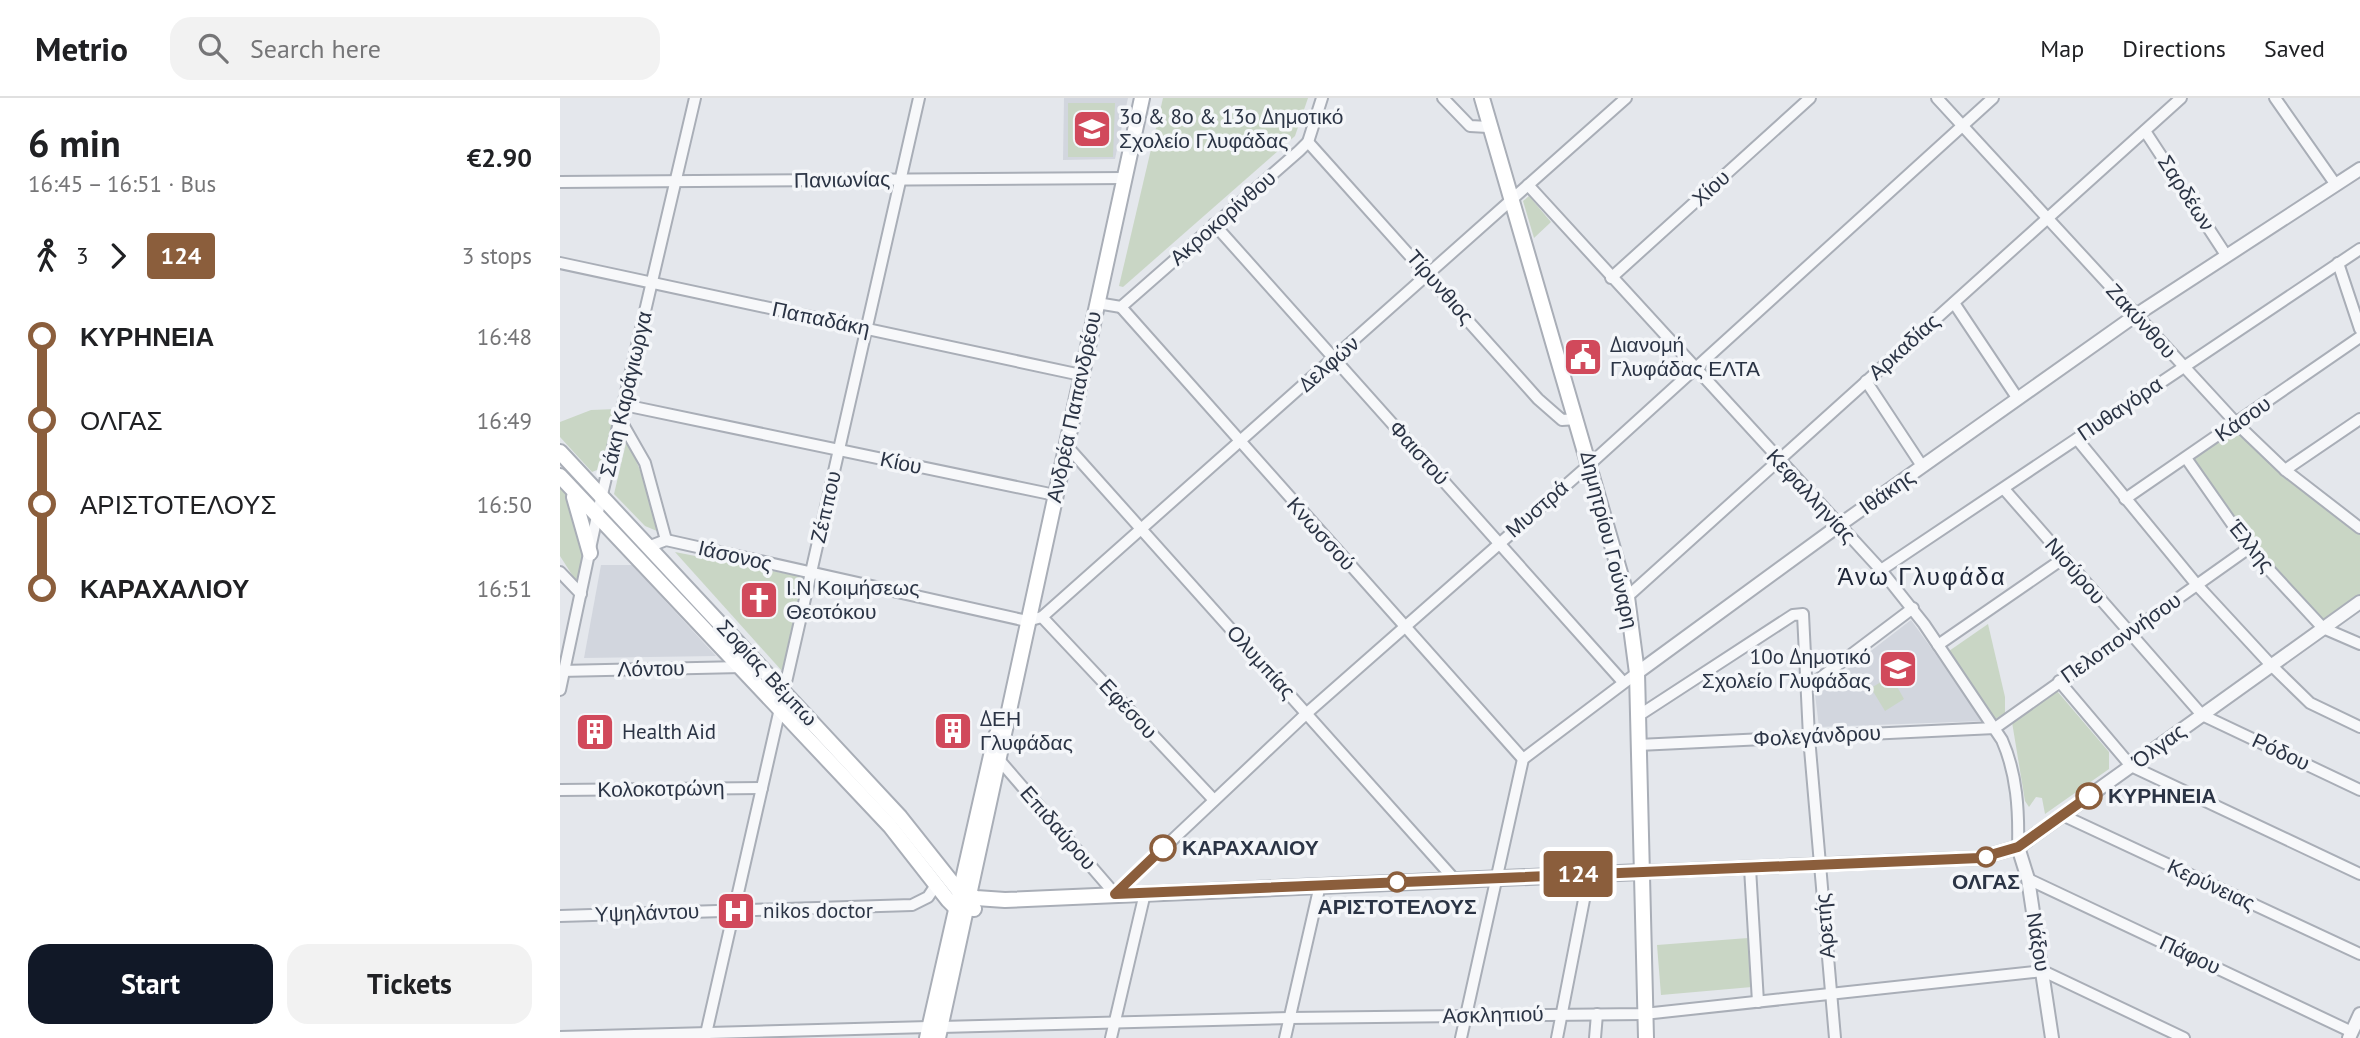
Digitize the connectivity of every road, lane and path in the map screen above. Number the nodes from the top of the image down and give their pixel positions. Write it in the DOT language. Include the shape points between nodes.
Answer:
graph roads {
  1 [pos="695,98"];
  2 [pos="919,98"];
  3 [pos="1142,98"];
  4 [pos="1322,98"];
  5 [pos="1443,98"];
  6 [pos="1482,98"];
  7 [pos="1626,98"];
  8 [pos="1810,98"];
  9 [pos="1937,98"];
  10 [pos="1993,98"];
  11 [pos="2181,98"];
  12 [pos="2275,98"];
  13 [pos="1962,126"];
  14 [pos="1488,127"];
  15 [pos="2145,131"];
  16 [pos="1308,142"];
  17 [pos="2360,169"];
  18 [pos="1125,178"];
  19 [pos="900,180"];
  20 [pos="675,181"];
  21 [pos="560,182"];
  22 [pos="1528,185"];
  23 [pos="2336,186"];
  24 [pos="1511,202"];
  25 [pos="2048,218"];
  26 [pos="1214,225"];
  27 [pos="2360,249"];
  28 [pos="2226,254"];
  29 [pos="560,263"];
  30 [pos="2338,263"];
  31 [pos="1429,274"];
  32 [pos="1611,278"];
  33 [pos="652,283"];
  34 [pos="1097,303"];
  35 [pos="1954,303"];
  36 [pos="1121,307"];
  37 [pos="2136,315"];
  38 [pos="866,329"];
  39 [pos="2360,329"];
  40 [pos="2360,337"];
  41 [pos="1334,360"];
  42 [pos="1695,367"];
  43 [pos="2182,367"];
  44 [pos="1081,375"];
  45 [pos="1866,382"];
  46 [pos="2018,399"];
  47 [pos="624,405"];
  48 [pos="1577,419"];
  49 [pos="2360,419"];
  50 [pos="621,421"];
  51 [pos="2236,423"];
  52 [pos="2077,439"];
  53 [pos="1239,442"];
  54 [pos="1066,445"];
  55 [pos="839,450"];
  56 [pos="560,452"];
  57 [pos="2186,458"];
  58 [pos="1779,461"];
  59 [pos="1590,464"];
  60 [pos="1923,467"];
  61 [pos="2286,470"];
  62 [pos="565,481"];
  63 [pos="2004,489"];
  64 [pos="1055,495"];
  65 [pos="602,497"];
  66 [pos="2125,499"];
  67 [pos="597,516"];
  68 [pos="1838,526"];
  69 [pos="2360,528"];
  70 [pos="1142,529"];
  71 [pos="666,540"];
  72 [pos="1500,543"];
  73 [pos="648,547"];
  74 [pos="2249,548"];
  75 [pos="590,553"];
  76 [pos="2064,558"];
  77 [pos="1881,570"];
  78 [pos="560,572"];
  79 [pos="811,573"];
  80 [pos="2197,585"];
  81 [pos="581,594"];
  82 [pos="1627,597"];
  83 [pos="2360,602"];
  84 [pos="1913,608"];
  85 [pos="1042,617"];
  86 [pos="1027,621"];
  87 [pos="1403,626"];
  88 [pos="2323,628"];
  89 [pos="2128,631"];
  90 [pos="2360,644"];
  91 [pos="1938,645"];
  92 [pos="2271,665"];
  93 [pos="742,667"];
  94 [pos="562,670"];
  95 [pos="1637,673"];
  96 [pos="2059,681"];
  97 [pos="1623,682"];
  98 [pos="1807,688"];
  99 [pos="560,690"];
  100 [pos="784,691"];
  101 [pos="780,707"];
  102 [pos="1307,713"];
  103 [pos="2202,715"];
  104 [pos="1006,716"];
  105 [pos="1638,716"];
  106 [pos="2360,727"];
  107 [pos="1995,728"];
  108 [pos="1809,737"];
  109 [pos="1638,745"];
  110 [pos="1523,759"];
  111 [pos="1001,761"];
  112 [pos="2131,766"];
  113 [pos="762,788"];
  114 [pos="560,790"];
  115 [pos="2360,790"];
  116 [pos="1214,800"];
  117 [pos="2062,815"];
  118 [pos="2018,847"];
  119 [pos="1819,864"];
  120 [pos="1750,868"];
  121 [pos="1641,872"];
  122 [pos="1590,874"];
  123 [pos="2360,874"];
  124 [pos="1497,878"];
  125 [pos="2028,879"];
  126 [pos="1455,880"];
  127 [pos="936,885"];
  128 [pos="1320,885"];
  129 [pos="1145,893"];
  130 [pos="1115,894"];
  131 [pos="962,901"];
  132 [pos="734,909"];
  133 [pos="560,916"];
  134 [pos="2360,954"];
  135 [pos="2043,971"];
  136 [pos="1830,993"];
  137 [pos="1758,1002"];
  138 [pos="1561,1014"];
  139 [pos="1597,1014"];
  140 [pos="1644,1014"];
  141 [pos="2360,1014"];
  142 [pos="1466,1016"];
  143 [pos="1290,1018"];
  144 [pos="1115,1022"];
  145 [pos="934,1033"];
  146 [pos="705,1035"];
  147 [pos="2350,1035"];
  148 [pos="560,1037"];
  149 [pos="1111,1038"];
  150 [pos="1285,1038"];
  151 [pos="1461,1038"];
  152 [pos="1557,1038"];
  153 [pos="1595,1038"];
  154 [pos="1646,1038"];
  155 [pos="1835,1038"];
  156 [pos="2052,1038"];
  157 [pos="2185,1038"];
  1 -- 20 [label="street, Σάκη Καράγιωργα"];
  2 -- 19 [label="street, Ζέππου"];
  3 -- 18 [label="main road, Ανδρέα Παπανδρέου"];
  4 -- 16 [label="street"];
  5 -- 14 [label="street" via="1470,126"];
  6 -- 14 [label="main road, Δημητρίου Γούναρη"];
  7 -- 22 [label="street, Δελφών"];
  8 -- 32 [label="street, Χίου"];
  9 -- 13 [label="street, Ζακύνθου"];
  10 -- 13 [label="street, Μυστρά"];
  11 -- 15 [label="street, Αρκαδίας"];
  12 -- 23 [label="street"];
  13 -- 25 [label="street, Ζακύνθου"];
  13 -- 42 [label="street, Μυστρά"];
  14 -- 24 [label="main road, Δημητρίου Γούναρη"];
  15 -- 25 [label="street, Αρκαδίας"];
  15 -- 28 [label="street, Σαρδέων"];
  16 -- 26 [label="street, Ακροκορίνθου"];
  16 -- 31 [label="street, Τίρυνθιος"];
  17 -- 23 [label="street, Ιθάκης"];
  18 -- 19 [label="street, Πανιωνίας"];
  18 -- 34 [label="main road, Ανδρέα Παπανδρέου"];
  19 -- 20 [label="street, Πανιωνίας"];
  19 -- 38 [label="street, Ζέππου"];
  20 -- 21 [label="street, Πανιωνίας"];
  20 -- 33 [label="street, Σάκη Καράγιωργα"];
  22 -- 24 [label="street, Δελφών"];
  22 -- 32 [label="street, Κεφαλληνίας"];
  23 -- 28 [label="street, Ιθάκης"];
  24 -- 31 [label="street, Δελφών"];
  24 -- 48 [label="main road, Δημητρίου Γούναρη"];
  25 -- 35 [label="street, Αρκαδίας"];
  25 -- 37 [label="street, Ζακύνθου"];
  26 -- 36 [label="street, Ακροκορίνθου"];
  26 -- 41 [label="street, Φαιστού"];
  27 -- 30 [label="street, Πυθαγόρα"];
  28 -- 37 [label="street, Ιθάκης"];
  29 -- 33 [label="street, Παπαδάκη"];
  30 -- 39 [label="street"];
  30 -- 43 [label="street, Πυθαγόρα"];
  31 -- 41 [label="street, Δελφών"];
  31 -- 48 [label="street, Τίρυνθιος" via="1556,416"];
  32 -- 42 [label="street, Κεφαλληνίας"];
  33 -- 38 [label="street, Παπαδάκη"];
  33 -- 47 [label="street, Σάκη Καράγιωργα"];
  34 -- 36 [label="street"];
  34 -- 44 [label="main road, Ανδρέα Παπανδρέου"];
  35 -- 45 [label="street, Αρκαδίας"];
  35 -- 46 [label="street"];
  36 -- 53 [label="street, Κνωσσού"];
  37 -- 43 [label="street, Ζακύνθου"];
  37 -- 46 [label="street, Ιθάκης"];
  38 -- 44 [label="street, Παπαδάκη"];
  38 -- 55 [label="street, Ζέππου"];
  40 -- 51 [label="street, Κάσου"];
  41 -- 53 [label="street, Δελφών"];
  41 -- 72 [label="street, Φαιστού"];
  42 -- 58 [label="street, Κεφαλληνίας"];
  42 -- 59 [label="street, Μυστρά"];
  43 -- 51 [label="street, Ζακύνθου"];
  43 -- 52 [label="street, Πυθαγόρα"];
  44 -- 54 [label="main road, Ανδρέα Παπανδρέου"];
  45 -- 58 [label="street, Αρκαδίας"];
  45 -- 60 [label="street"];
  46 -- 60 [label="street, Ιθάκης"];
  47 -- 50 [label="street, Σάκη Καράγιωργα"];
  47 -- 55 [label="street, Κίου"];
  48 -- 59 [label="main road, Δημητρίου Γούναρη"];
  49 -- 61 [label="street"];
  50 -- 65 [label="street, Σάκη Καράγιωργα"];
  50 -- 71 [label="street" via="650,474"];
  51 -- 57 [label="street, Κάσου"];
  51 -- 61 [label="street, Ζακύνθου"];
  52 -- 63 [label="street, Πυθαγόρα"];
  52 -- 66 [label="street"];
  53 -- 70 [label="street, Δελφών"];
  53 -- 87 [label="street, Κνωσσού"];
  54 -- 64 [label="main road, Ανδρέα Παπανδρέου"];
  54 -- 70 [label="street, Ολυμπίας"];
  55 -- 64 [label="street, Κίου"];
  55 -- 79 [label="street, Ζέππου"];
  56 -- 65 [label="main road, Σοφίας Βέμπω"];
  57 -- 66 [label="street, Κάσου"];
  57 -- 74 [label="street, Έλλης"];
  58 -- 68 [label="street, Κεφαλληνίας"];
  58 -- 82 [label="street, Αρκαδίας"];
  59 -- 72 [label="street, Μυστρά"];
  59 -- 82 [label="main road, Δημητρίου Γούναρη"];
  60 -- 68 [label="street, Ιθάκης"];
  61 -- 69 [label="street, Ζακύνθου"];
  62 -- 67 [label="main road, Σοφίας Βέμπω"];
  62 -- 75 [label="main road" via="581,514"];
  63 -- 76 [label="street, Νισύρου"];
  63 -- 77 [label="street, Πυθαγόρα"];
  64 -- 86 [label="main road, Ανδρέα Παπανδρέου"];
  65 -- 67 [label="street, Σάκη Καράγιωργα"];
  65 -- 73 [label="main road, Σοφίας Βέμπω"];
  66 -- 80 [label="street"];
  67 -- 75 [label="street, Σάκη Καράγιωργα"];
  67 -- 93 [label="main road, Σοφίας Βέμπω"];
  68 -- 77 [label="street, Κεφαλληνίας"];
  68 -- 95 [label="street, Ιθάκης"];
  70 -- 85 [label="street, Δελφών"];
  70 -- 102 [label="street, Ολυμπίας"];
  71 -- 73 [label="street"];
  71 -- 79 [label="street, Ιάσονος"];
  72 -- 87 [label="street, Μυστρά"];
  72 -- 97 [label="street, Φαιστού"];
  73 -- 100 [label="main road, Σοφίας Βέμπω"];
  74 -- 80 [label="street, Πελοποννήσου"];
  74 -- 88 [label="street, Έλλης"];
  75 -- 81 [label="street, Σάκη Καράγιωργα"];
  76 -- 89 [label="street, Νισύρου"];
  76 -- 91 [label="street"];
  77 -- 84 [label="street, Κεφαλληνίας"];
  78 -- 81 [label="street"];
  79 -- 86 [label="street, Ιάσονος"];
  79 -- 100 [label="street, Ζέππου"];
  80 -- 89 [label="street, Πελοποννήσου"];
  80 -- 92 [label="street"];
  81 -- 94 [label="street, Σάκη Καράγιωργα"];
  82 -- 95 [label="main road, Δημητρίου Γούναρη"];
  83 -- 88 [label="street, Όλγας"];
  84 -- 91 [label="street, Κεφαλληνίας"];
  84 -- 98 [label="street"];
  85 -- 86 [label="street, Δελφών"];
  85 -- 116 [label="street, Εφέσου"];
  86 -- 104 [label="main road, Ανδρέα Παπανδρέου"];
  87 -- 102 [label="street, Μυστρά"];
  87 -- 110 [label="street, Κνωσσού"];
  88 -- 90 [label="street"];
  88 -- 92 [label="street, Όλγας"];
  89 -- 96 [label="street, Πελοποννήσου"];
  89 -- 103 [label="street, Νισύρου"];
  91 -- 107 [label="street, Κεφαλληνίας"];
  92 -- 103 [label="street, Όλγας"];
  92 -- 106 [label="street" via="2310,703"];
  93 -- 94 [label="street, Λόντου"];
  93 -- 101 [label="main road, Σοφίας Βέμπω"];
  94 -- 99 [label="street, Σάκη Καράγιωργα"];
  95 -- 97 [label="street, Ιθάκης"];
  95 -- 105 [label="main road, Δημητρίου Γούναρη"];
  96 -- 107 [label="street, Πελοποννήσου"];
  96 -- 112 [label="street"];
  97 -- 110 [label="street, Ιθάκης"];
  98 -- 105 [label="street, Αρετής" via="1805,621 1800,613"];
  98 -- 108 [label="street, Αρετής"];
  100 -- 101 [label="street, Ζέππου"];
  100 -- 131 [label="main road, Σοφίας Βέμπω" via="900,817"];
  101 -- 113 [label="street, Ζέππου"];
  101 -- 127 [label="main road, Σοφίας Βέμπω" via="890,826"];
  102 -- 116 [label="street, Μυστρά"];
  102 -- 126 [label="street, Ολυμπίας"];
  103 -- 112 [label="street, Όλγας"];
  103 -- 115 [label="street, Ρόδου"];
  104 -- 111 [label="main road, Ανδρέα Παπανδρέου"];
  104 -- 131 [label="main road, Ανδρέα Παπανδρέου" via="995,738"];
  105 -- 109 [label="main road, Δημητρίου Γούναρη"];
  107 -- 108 [label="street, Φολεγάνδρου"];
  107 -- 118 [label="street, Κεφαλληνίας" via="2013,776"];
  108 -- 109 [label="street, Φολεγάνδρου"];
  108 -- 119 [label="street, Αρετής"];
  109 -- 121 [label="main road, Δημητρίου Γούναρη"];
  110 -- 124 [label="street"];
  111 -- 130 [label="street, Επιδαύρου"];
  111 -- 131 [label="main road, Ανδρέα Παπανδρέου"];
  112 -- 117 [label="street, Όλγας"];
  112 -- 123 [label="street"];
  113 -- 114 [label="street, Κολοκοτρώνη"];
  113 -- 132 [label="street, Ζέππου"];
  116 -- 130 [label="street, Μυστρά"];
  117 -- 118 [label="street, Όλγας"];
  117 -- 134 [label="street, Κερύνειας"];
  118 -- 119 [label="street, Όλγας" via="1980,858"];
  118 -- 125 [label="street, Νάξου"];
  119 -- 120 [label="street, Όλγας"];
  119 -- 136 [label="street, Αρετής"];
  120 -- 121 [label="street, Όλγας"];
  120 -- 137 [label="street"];
  121 -- 122 [label="main road, Όλγας"];
  121 -- 140 [label="main road, Δημητρίου Γούναρη"];
  122 -- 124 [label="main road, Όλγας"];
  122 -- 138 [label="street"];
  124 -- 126 [label="main road, Όλγας"];
  124 -- 142 [label="street"];
  125 -- 135 [label="street, Νάξου"];
  125 -- 147 [label="street, Πάφου"];
  126 -- 128 [label="main road, Όλγας"];
  127 -- 131 [label="main road, Σοφίας Βέμπω"];
  127 -- 132 [label="street, Υψηλάντου" via="928,897 912,905"];
  128 -- 129 [label="main road, Όλγας"];
  128 -- 143 [label="street"];
  129 -- 130 [label="main road, Όλγας"];
  129 -- 144 [label="street"];
  130 -- 131 [label="main road, Όλγας"];
  131 -- 145 [label="main road, Ανδρέα Παπανδρέου"];
  132 -- 133 [label="street, Υψηλάντου"];
  132 -- 146 [label="street, Ζέππου"];
  135 -- 136 [label="street, Ασκληπιού"];
  135 -- 156 [label="street, Νάξου"];
  135 -- 157 [label="street"];
  136 -- 137 [label="street, Ασκληπιού"];
  136 -- 155 [label="street, Αρετής"];
  137 -- 140 [label="street, Ασκληπιού"];
  138 -- 139 [label="street, Ασκληπιού"];
  138 -- 142 [label="street, Ασκληπιού"];
  138 -- 152 [label="street"];
  139 -- 140 [label="street, Ασκληπιού"];
  139 -- 153 [label="street"];
  140 -- 154 [label="main road, Δημητρίου Γούναρη"];
  141 -- 147 [label="street"];
  142 -- 143 [label="street, Ασκληπιού"];
  142 -- 151 [label="street"];
  143 -- 144 [label="street, Ασκληπιού"];
  143 -- 150 [label="street"];
  144 -- 145 [label="street, Ασκληπιού"];
  144 -- 149 [label="street"];
  145 -- 146 [label="street, Ασκληπιού"];
  146 -- 148 [label="street, Ασκληπιού"];
}
